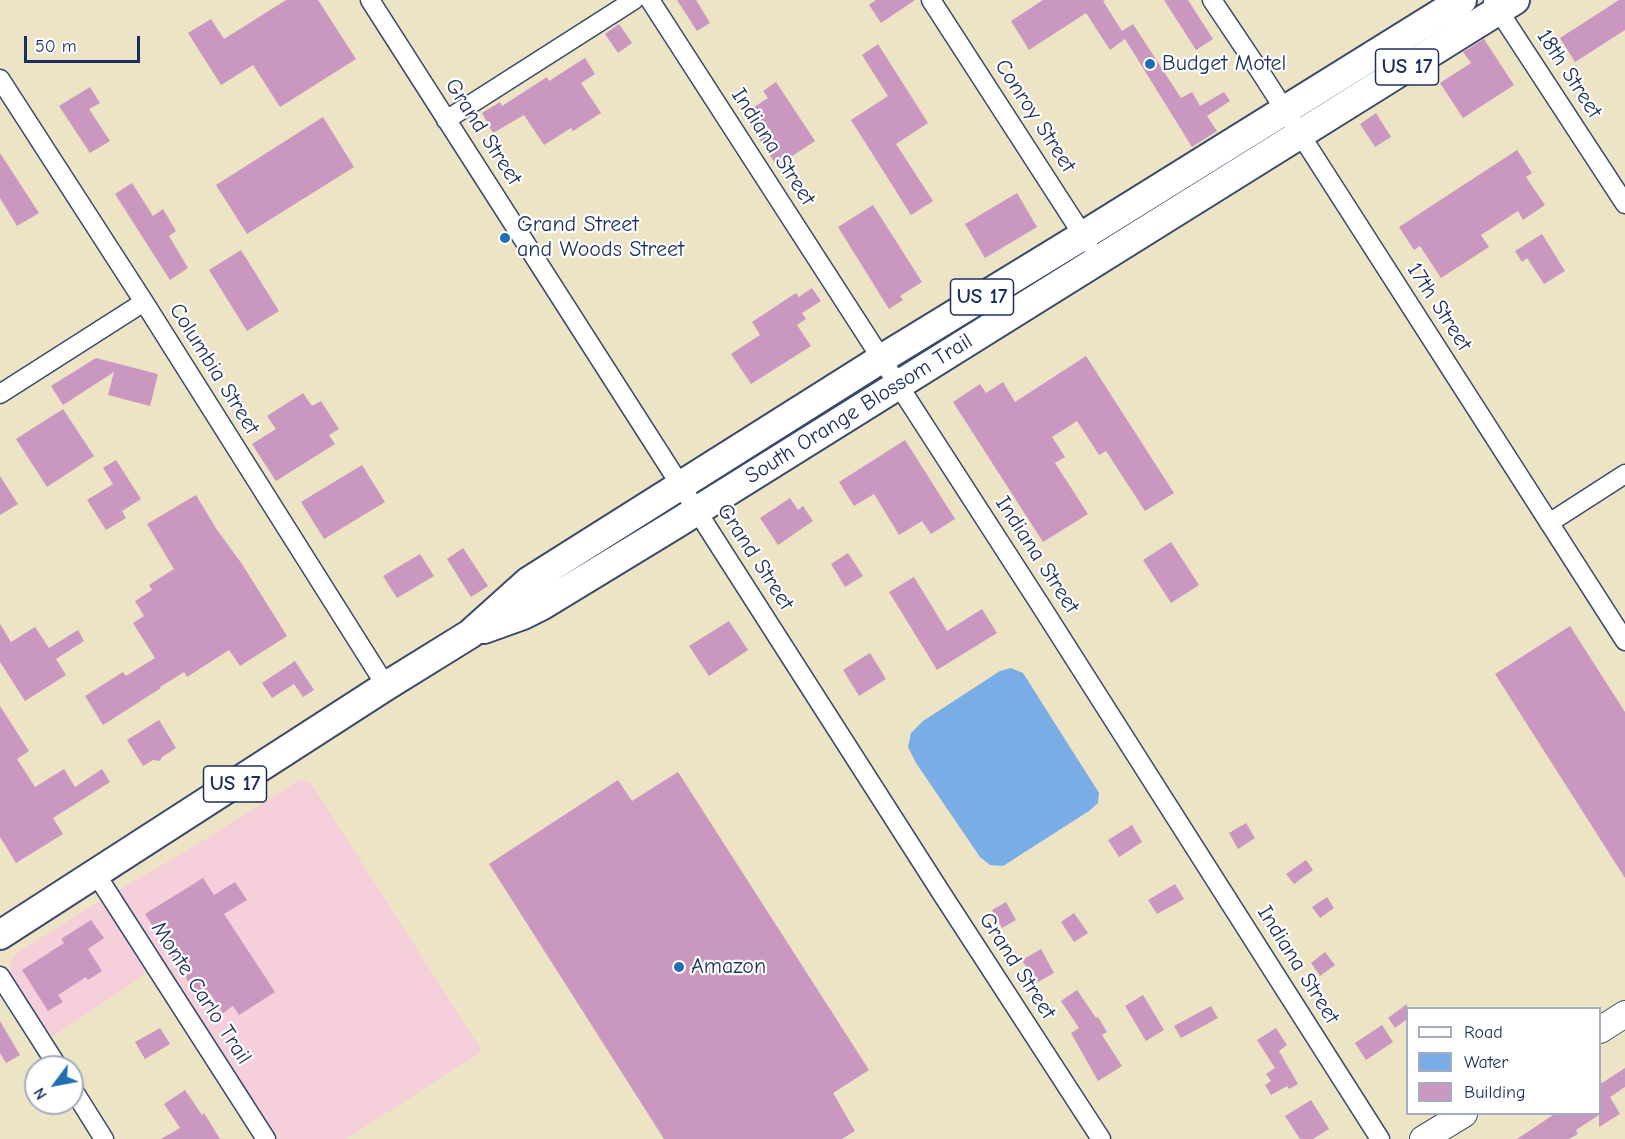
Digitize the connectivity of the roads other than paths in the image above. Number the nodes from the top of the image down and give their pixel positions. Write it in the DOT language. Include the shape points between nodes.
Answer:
graph roads {
  1 [pos="370,0"];
  2 [pos="634,0"];
  3 [pos="650,0"];
  4 [pos="931,0"];
  5 [pos="1212,0"];
  6 [pos="1462,0"];
  7 [pos="1502,4"];
  8 [pos="0,79"];
  9 [pos="1284,111"];
  10 [pos="446,120"];
  11 [pos="1299,134"];
  12 [pos="1625,204"];
  13 [pos="1084,235"];
  14 [pos="1099,259"];
  15 [pos="144,302"];
  16 [pos="882,358"];
  17 [pos="898,384"];
  18 [pos="0,394"];
  19 [pos="1625,474"];
  20 [pos="681,486"];
  21 [pos="697,511"];
  22 [pos="1549,523"];
  23 [pos="470,634"];
  24 [pos="1625,641"];
  25 [pos="386,686"];
  26 [pos="96,874"];
  27 [pos="0,935"];
  28 [pos="0,976"];
  29 [pos="1625,1014"];
  30 [pos="1601,1029"];
  31 [pos="50,1055"];
  32 [pos="84,1107"];
  33 [pos="1461,1115"];
  34 [pos="104,1139"];
  35 [pos="266,1139"];
  36 [pos="1101,1139"];
  37 [pos="1380,1139"];
  38 [pos="1423,1139"];
  1 -- 10 [label="street, Grand Street"];
  2 -- 10 [label="street"];
  3 -- 16 [label="street, Indiana Street"];
  4 -- 13 [label="street, Conroy Street"];
  5 -- 9 [label="street, 17th Street"];
  6 -- 9 [label="main road, South Orange Blossom Trail / US 17"];
  7 -- 11 [label="main road, South Orange Blossom Trail / US 17"];
  7 -- 12 [label="street, 18th Street"];
  8 -- 15 [label="street, Columbia Street"];
  9 -- 11 [label="street, 17th Street"];
  9 -- 13 [label="main road, South Orange Blossom Trail / US 17"];
  10 -- 20 [label="street, Grand Street"];
  11 -- 14 [label="main road, South Orange Blossom Trail / US 17"];
  11 -- 22 [label="street, 17th Street"];
  13 -- 14 [label="street, Conroy Street"];
  13 -- 16 [label="main road, South Orange Blossom Trail / US 17"];
  14 -- 17 [label="main road, South Orange Blossom Trail / US 17"];
  15 -- 18 [label="street"];
  15 -- 25 [label="street, Columbia Street"];
  16 -- 17 [label="street, Indiana Street"];
  16 -- 20 [label="main road, South Orange Blossom Trail / US 17"];
  17 -- 21 [label="main road, South Orange Blossom Trail / US 17"];
  17 -- 37 [label="street, Indiana Street"];
  19 -- 22 [label="street"];
  20 -- 21 [label="street, Grand Street"];
  20 -- 23 [label="main road, South Orange Blossom Trail / US 17" via="529,581"];
  21 -- 23 [label="main road, South Orange Blossom Trail / US 17" via="541,606"];
  21 -- 36 [label="street, Grand Street"];
  22 -- 24 [label="street, 17th Street"];
  23 -- 25 [label="main road, South Orange Blossom Trail / US 17"];
  25 -- 26 [label="main road, South Orange Blossom Trail / US 17"];
  26 -- 27 [label="main road, South Orange Blossom Trail / US 17"];
  26 -- 35 [label="street, Monte Carlo Trail"];
  28 -- 31 [label="street"];
  29 -- 30 [label="street"];
  32 -- 34 [label="street"];
  33 -- 38 [label="street"];
}
